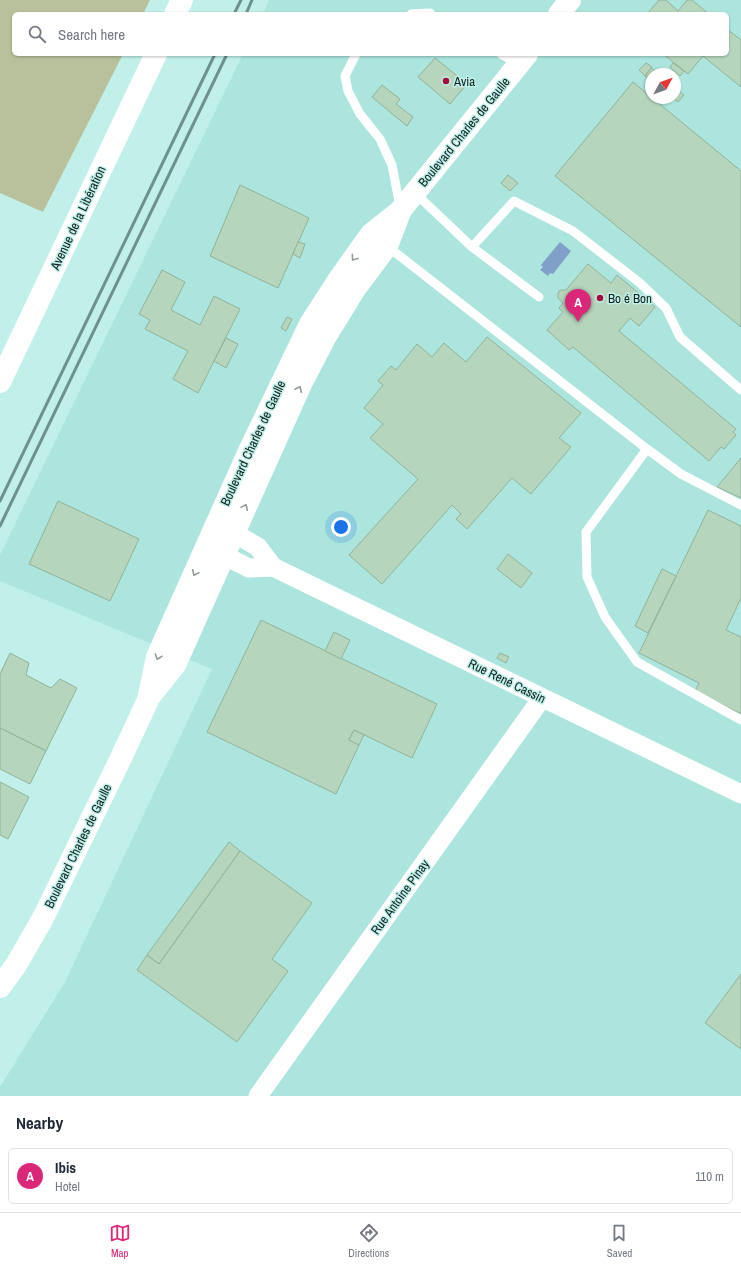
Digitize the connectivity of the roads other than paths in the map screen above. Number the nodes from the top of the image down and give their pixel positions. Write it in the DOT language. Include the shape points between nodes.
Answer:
graph roads {
  1 [pos="182,0"];
  2 [pos="570,0"];
  3 [pos="176,12"];
  4 [pos="561,12"];
  5 [pos="155,56"];
  6 [pos="355,56"];
  7 [pos="516,58"];
  8 [pos="415,193"];
  9 [pos="400,211"];
  10 [pos="379,240"];
  11 [pos="472,247"];
  12 [pos="539,297"];
  13 [pos="0,382"];
  14 [pos="741,390"];
  15 [pos="647,449"];
  16 [pos="741,505"];
  17 [pos="225,528"];
  18 [pos="215,551"];
  19 [pos="273,567"];
  20 [pos="542,698"];
  21 [pos="741,720"];
  22 [pos="741,794"];
  23 [pos="0,987"];
  24 [pos="258,1096"];
  1 -- 3 [label="street"];
  2 -- 4 [label="street"];
  5 -- 13 [label="street, Avenue de la Libération"];
  6 -- 9 [label="lane" via="345,76 348,91 360,114 380,139 392,165"];
  7 -- 8 [label="street, Boulevard Charles de Gaulle"];
  8 -- 9 [label="street, Boulevard Charles de Gaulle"];
  8 -- 11 [label="lane"];
  9 -- 10 [label="street, Boulevard Charles de Gaulle"];
  10 -- 15 [label="lane"];
  10 -- 17 [label="street, Boulevard Charles de Gaulle"];
  11 -- 12 [label="lane"];
  11 -- 14 [label="lane" via="514,201 573,231 640,283 666,308 680,337"];
  15 -- 16 [label="lane" via="681,474"];
  15 -- 21 [label="lane" via="586,532 587,577 604,617 637,662"];
  17 -- 18 [label="street, Boulevard Charles de Gaulle"];
  17 -- 19 [label="street, Rue René Cassin" via="258,547"];
  18 -- 19 [label="street, Rue René Cassin" via="250,568"];
  18 -- 23 [label="street, Boulevard Charles de Gaulle" via="175,665 148,700 43,918"];
  19 -- 20 [label="street, Rue René Cassin"];
  20 -- 22 [label="street, Rue René Cassin"];
  20 -- 24 [label="street, Rue Antoine Pinay"];
}
